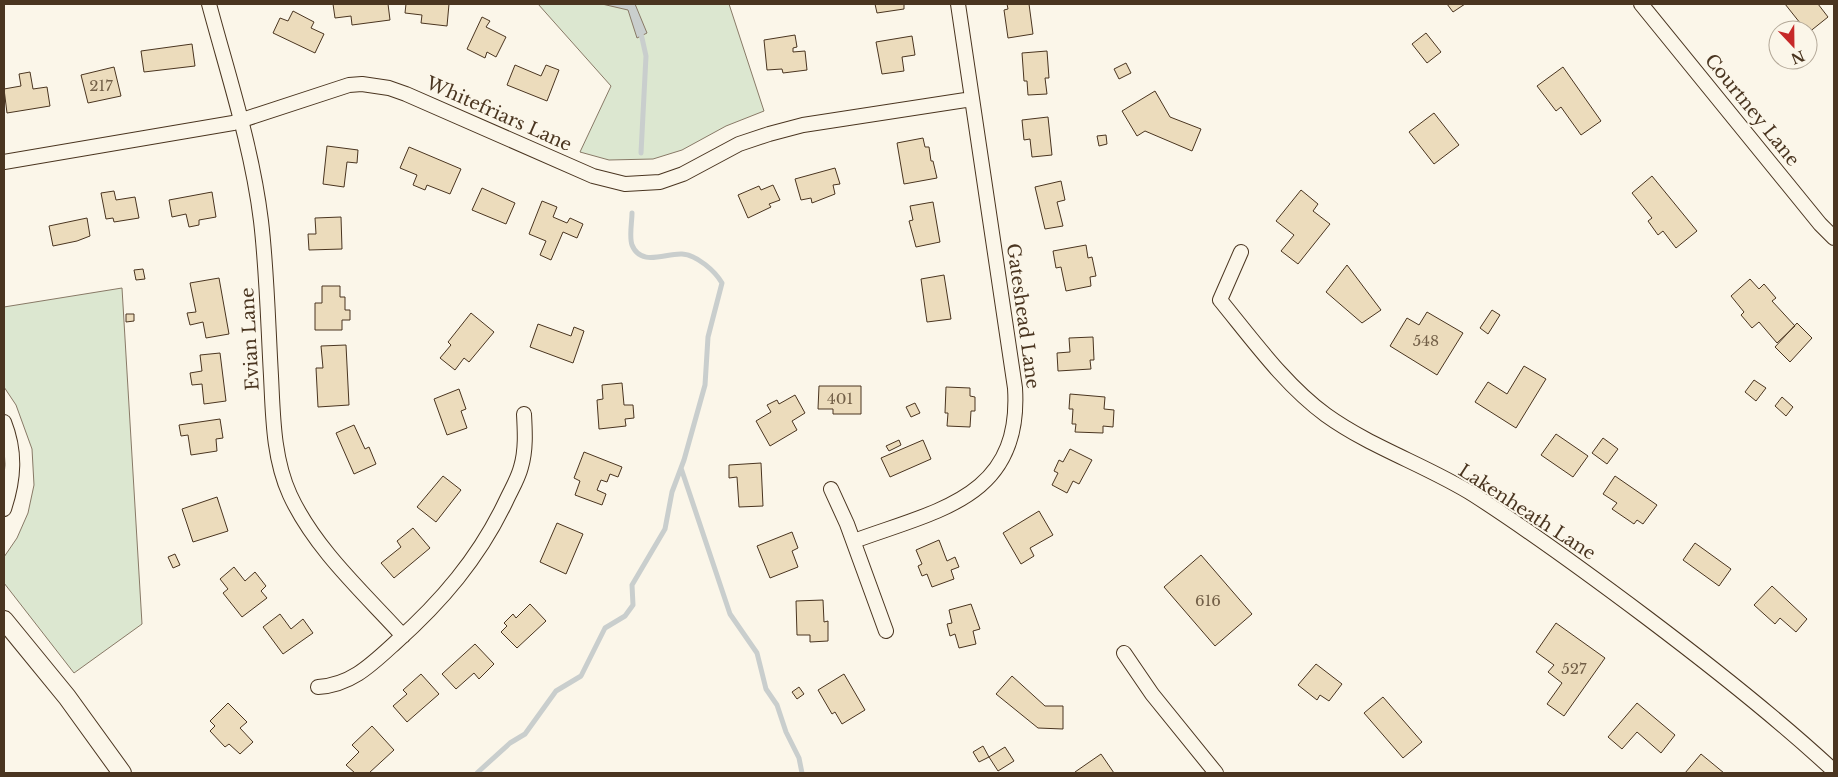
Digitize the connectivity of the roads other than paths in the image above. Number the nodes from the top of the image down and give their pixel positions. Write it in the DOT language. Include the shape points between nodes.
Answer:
graph roads {
  1 [pos="209,4"];
  2 [pos="958,4"];
  3 [pos="1641,4"];
  4 [pos="972,99"];
  5 [pos="241,120"];
  6 [pos="4,162"];
  7 [pos="1834,238"];
  8 [pos="1241,252"];
  9 [pos="524,414"];
  10 [pos="4,422"];
  11 [pos="831,489"];
  12 [pos="4,509"];
  13 [pos="854,541"];
  14 [pos="4,620"];
  15 [pos="886,631"];
  16 [pos="403,636"];
  17 [pos="1124,653"];
  18 [pos="318,686"];
  19 [pos="1834,771"];
  20 [pos="122,773"];
  21 [pos="1216,773"];
  1 -- 5 [label="street, Evian Lane"];
  2 -- 4 [label="street, Gateshead Lane"];
  3 -- 7 [label="street, Courtney Lane"];
  4 -- 5 [label="street, Whitefriars Lane" via="786,129 739,144 683,174 660,182 635,184 611,182 593,176 389,88 349,85"];
  4 -- 13 [label="street, Gateshead Lane" via="1015,388 1017,410 1012,439 998,467 959,501"];
  5 -- 6 [label="street, Whitefriars Lane" via="194,131"];
  5 -- 16 [label="street, Evian Lane" via="261,223 274,427 284,479 302,518 325,549"];
  8 -- 19 [label="street, Lakenheath Lane" via="1220,300 1305,397 1326,415 1365,439 1472,494 1545,544 1712,667"];
  9 -- 16 [label="street" via="525,444 521,468 492,530 445,596"];
  10 -- 12 [label="street" via="14,459 13,478"];
  11 -- 13 [label="street"];
  13 -- 15 [label="street"];
  14 -- 20 [label="street" via="67,697"];
  16 -- 18 [label="street" via="353,678 339,684"];
  17 -- 21 [label="street" via="1152,694"];
}
